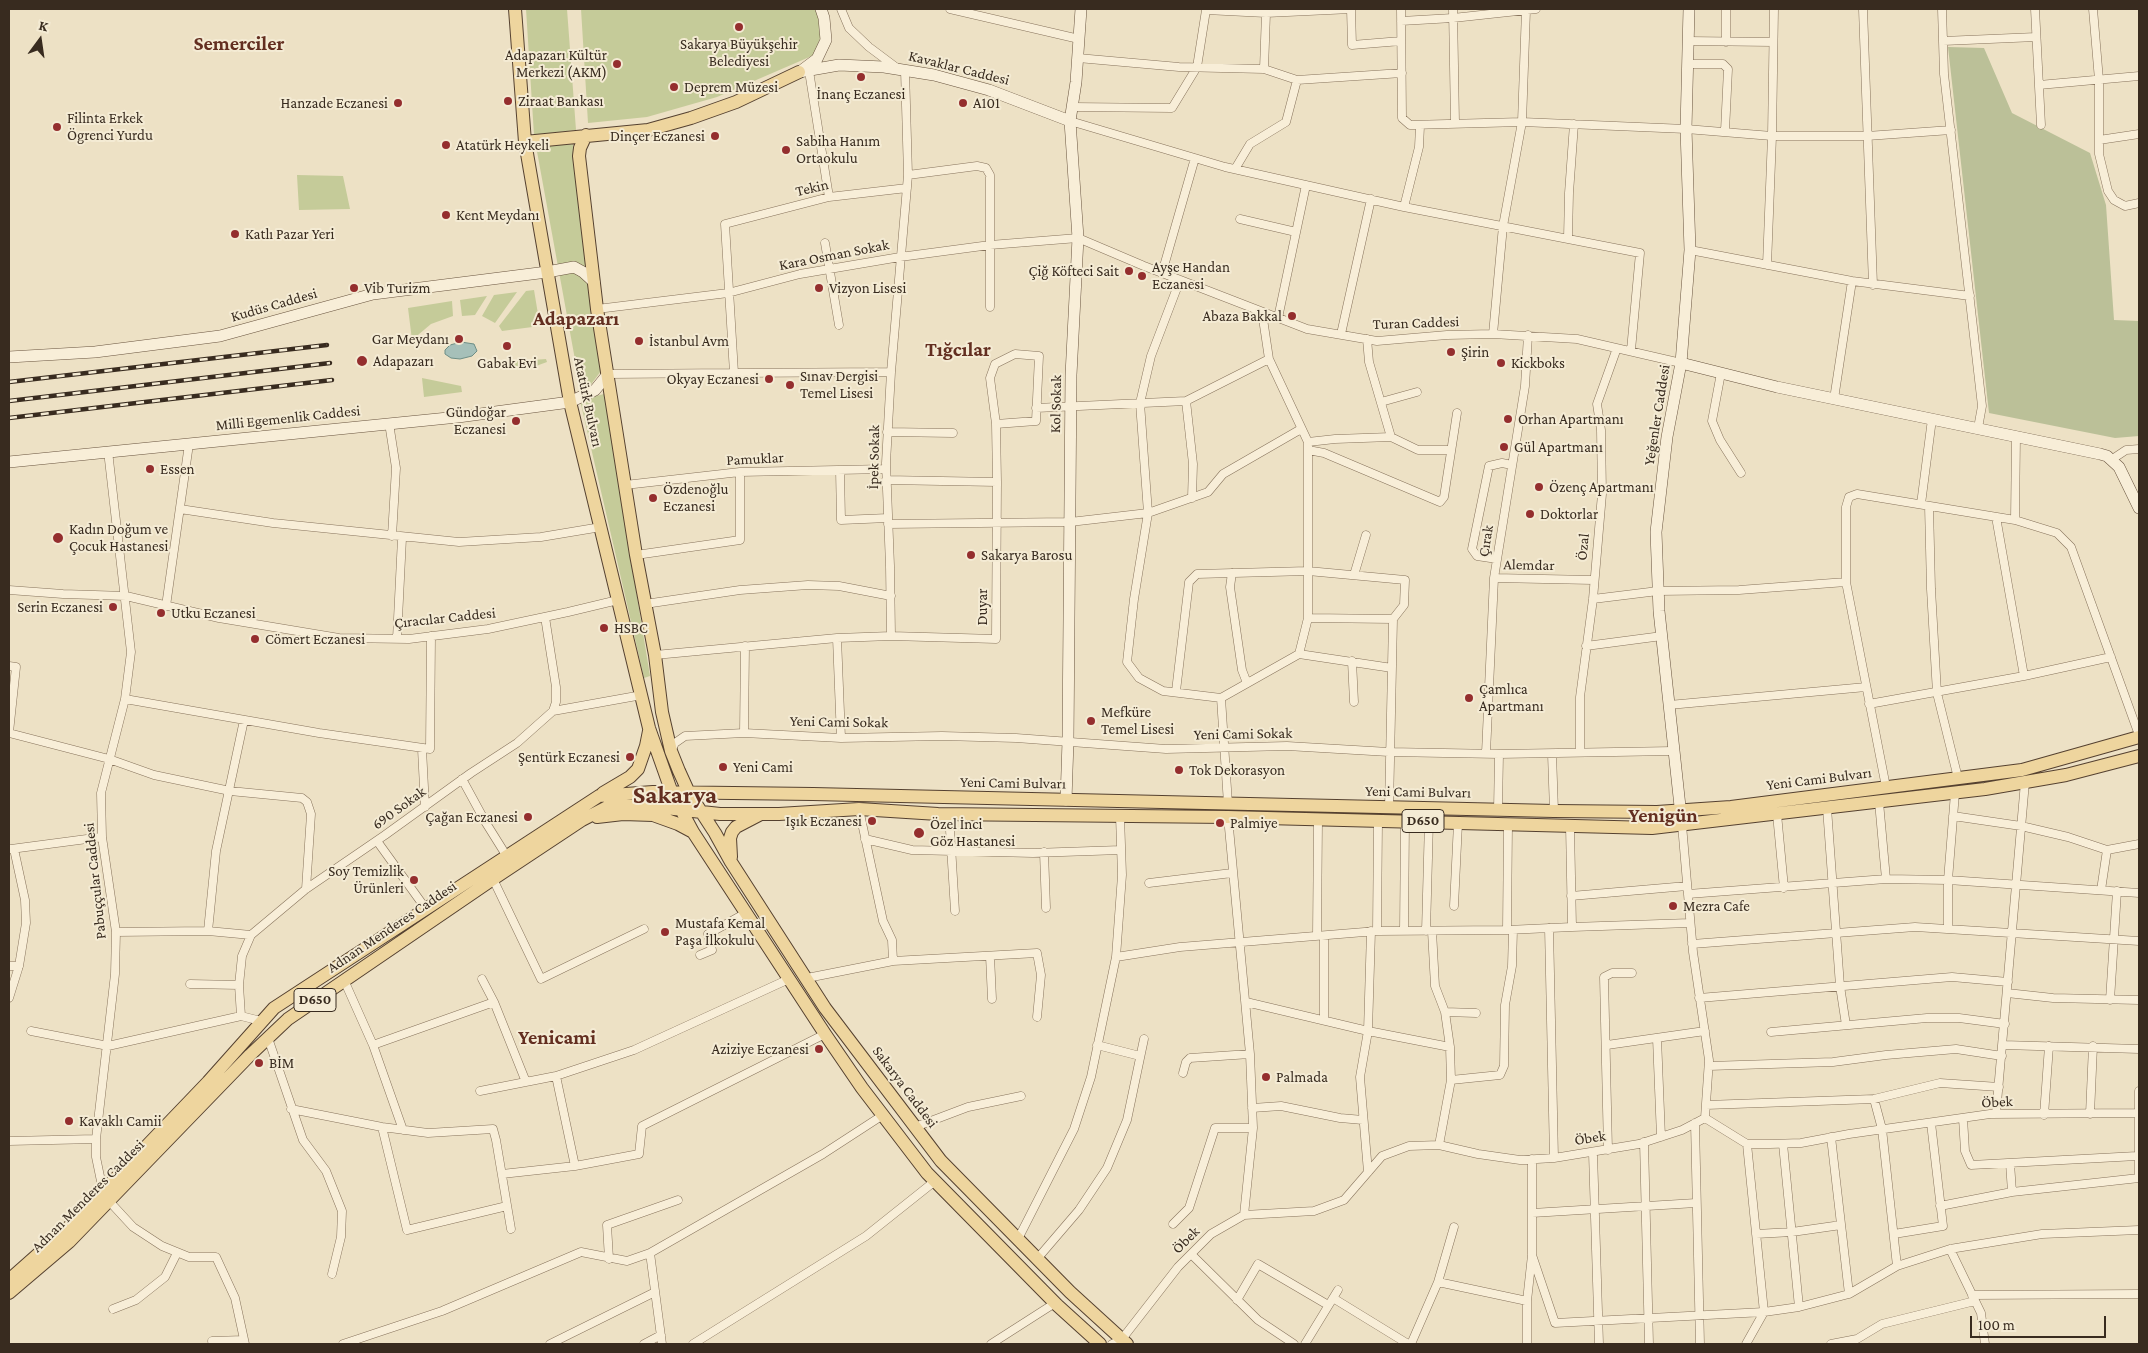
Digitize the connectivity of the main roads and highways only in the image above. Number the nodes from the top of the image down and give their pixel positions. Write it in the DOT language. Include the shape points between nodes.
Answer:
graph roads {
  1 [pos="515,9"];
  2 [pos="804,72"];
  3 [pos="582,136"];
  4 [pos="525,142"];
  5 [pos="649,728"];
  6 [pos="2139,736"];
  7 [pos="2139,756"];
  8 [pos="682,778"];
  9 [pos="672,793"];
  10 [pos="689,793"];
  11 [pos="709,794"];
  12 [pos="599,796"];
  13 [pos="681,810"];
  14 [pos="701,812"];
  15 [pos="760,814"];
  16 [pos="582,820"];
  17 [pos="693,832"];
  18 [pos="731,862"];
  19 [pos="106,1196"];
  20 [pos="9,1280"];
  21 [pos="9,1293"];
  22 [pos="1121,1343"];
  23 [pos="1100,1344"];
  1 -- 4 [label="main road, Atatürk Bulvarı"];
  2 -- 3 [label="main road, Kavaklar Caddesi" via="691,118 648,130"];
  3 -- 4 [label="main road, Kavaklar Caddesi"];
  3 -- 8 [label="main road, Atatürk Bulvarı" via="579,156 597,309 662,712 671,751"];
  4 -- 5 [label="main road, Atatürk Bulvarı" via="570,402"];
  5 -- 9 [label="main road, Atatürk Bulvarı"];
  5 -- 12 [label="main road" via="638,769"];
  6 -- 11 [label="main road, Yeni Cami Bulvarı" via="2022,770 1681,811"];
  7 -- 15 [label="main road, Yeni Cami Bulvarı / D650" via="2066,775 1955,793 1652,828 1228,817 949,814 859,809"];
  8 -- 10 [label="main road, Atatürk Bulvarı"];
  8 -- 11 [label="main road" via="692,787"];
  9 -- 10 [label="main road, Yeni Cami Bulvarı"];
  9 -- 12 [label="main road, Adnan Menderes Caddesi"];
  9 -- 13 [label="main road, Atatürk Bulvarı"];
  10 -- 11 [label="main road, Yeni Cami Bulvarı"];
  10 -- 14 [label="main road, Atatürk Bulvarı"];
  12 -- 19 [label="main road, Adnan Menderes Caddesi" via="274,1008"];
  13 -- 14 [label="main road, Yeni Cami Bulvarı"];
  13 -- 16 [label="main road, Adnan Menderes Caddesi / D650" via="618,805 601,809"];
  13 -- 17 [label="main road"];
  14 -- 15 [label="main road, Yeni Cami Bulvarı / D650"];
  14 -- 18 [label="main road, Sakarya Caddesi"];
  15 -- 18 [label="main road" via="732,832"];
  16 -- 17 [label="main road" via="602,815 653,815"];
  16 -- 19 [label="main road, Adnan Menderes Caddesi / D650" via="288,1019"];
  17 -- 23 [label="main road" via="825,1034 935,1181 1054,1303"];
  18 -- 22 [label="main road, Sakarya Caddesi" via="825,1008 941,1161"];
  19 -- 20 [label="main road, Adnan Menderes Caddesi"];
  19 -- 21 [label="main road, Adnan Menderes Caddesi / D650" via="69,1242"];
}
